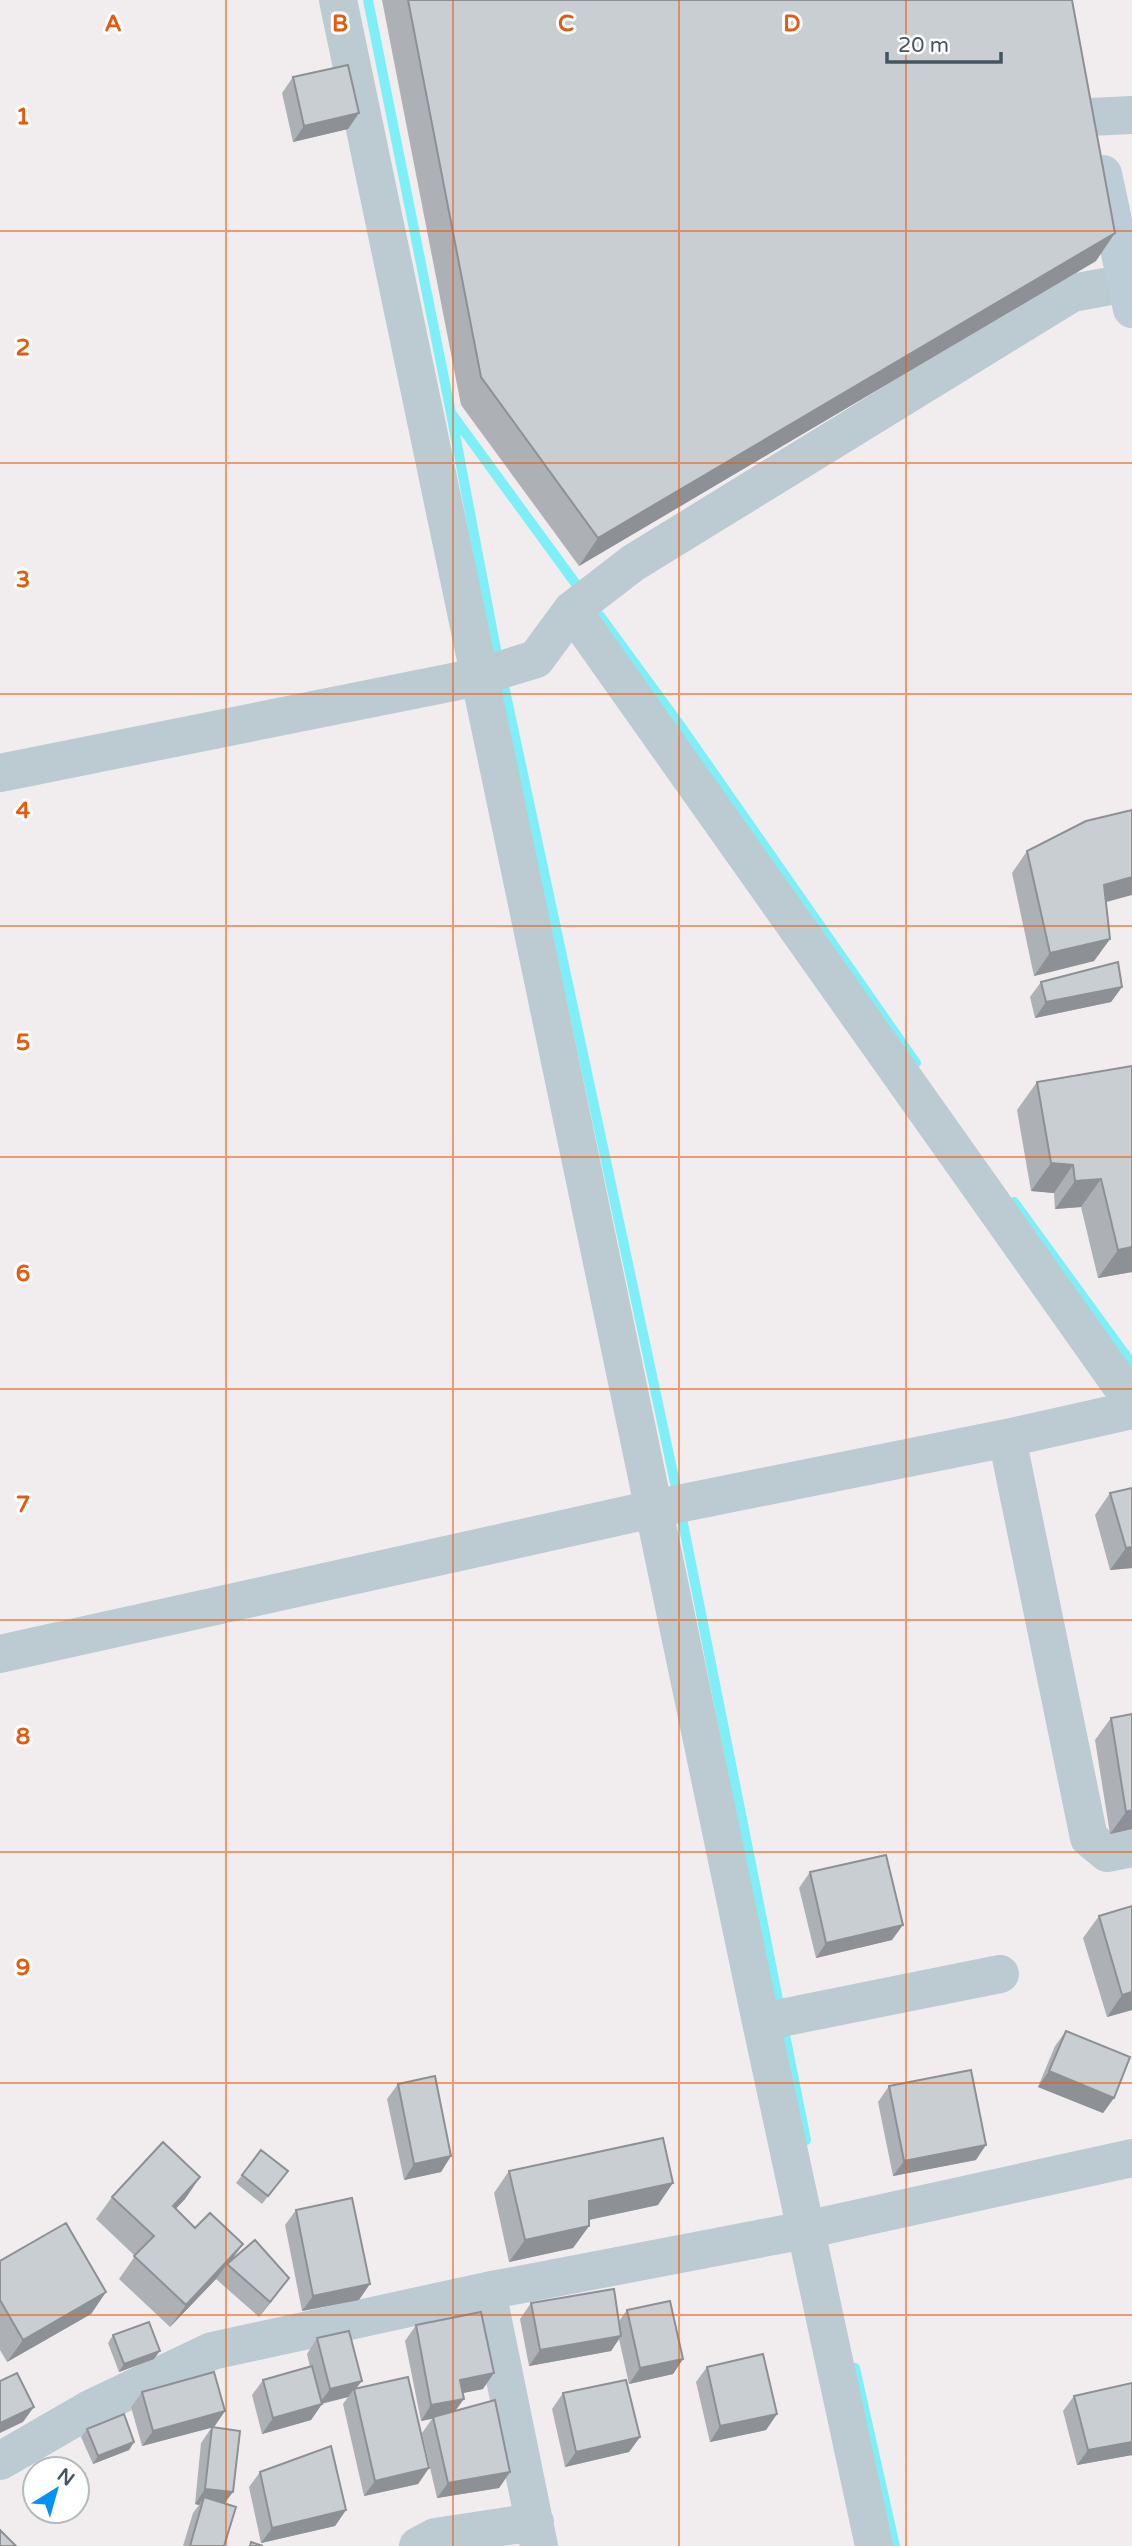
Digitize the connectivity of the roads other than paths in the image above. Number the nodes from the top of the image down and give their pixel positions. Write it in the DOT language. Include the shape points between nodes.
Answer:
graph roads {
  1 [pos="338,0"];
  2 [pos="1082,79"];
  3 [pos="1132,115"];
  4 [pos="1090,117"];
  5 [pos="1129,296"];
  6 [pos="572,610"];
  7 [pos="478,677"];
  8 [pos="0,773"];
  9 [pos="1132,1402"];
  10 [pos="1132,1410"];
  11 [pos="1007,1438"];
  12 [pos="653,1509"];
  13 [pos="0,1654"];
  14 [pos="1132,1848"];
  15 [pos="1000,1974"];
  16 [pos="761,2022"];
  17 [pos="1132,2158"];
  18 [pos="805,2230"];
  19 [pos="486,2291"];
  20 [pos="0,2461"];
  21 [pos="537,2534"];
  22 [pos="418,2546"];
  23 [pos="874,2546"];
  1 -- 7 [label="street"];
  2 -- 4 [label="main road"];
  3 -- 4 [label="street"];
  4 -- 5 [label="main road"];
  5 -- 6 [label="street" via="1072,293 633,563"];
  6 -- 7 [label="street" via="536,659"];
  6 -- 9 [label="street"];
  7 -- 8 [label="street"];
  7 -- 12 [label="street"];
  10 -- 11 [label="street"];
  11 -- 12 [label="street"];
  11 -- 14 [label="street" via="1089,1838 1107,1853"];
  12 -- 13 [label="street"];
  12 -- 16 [label="street"];
  15 -- 16 [label="street"];
  16 -- 18 [label="street"];
  17 -- 18 [label="street"];
  18 -- 19 [label="street"];
  18 -- 23 [label="street"];
  19 -- 20 [label="street" via="212,2351 90,2409"];
  19 -- 21 [label="street"];
  21 -- 22 [label="street" via="435,2537"];
}
